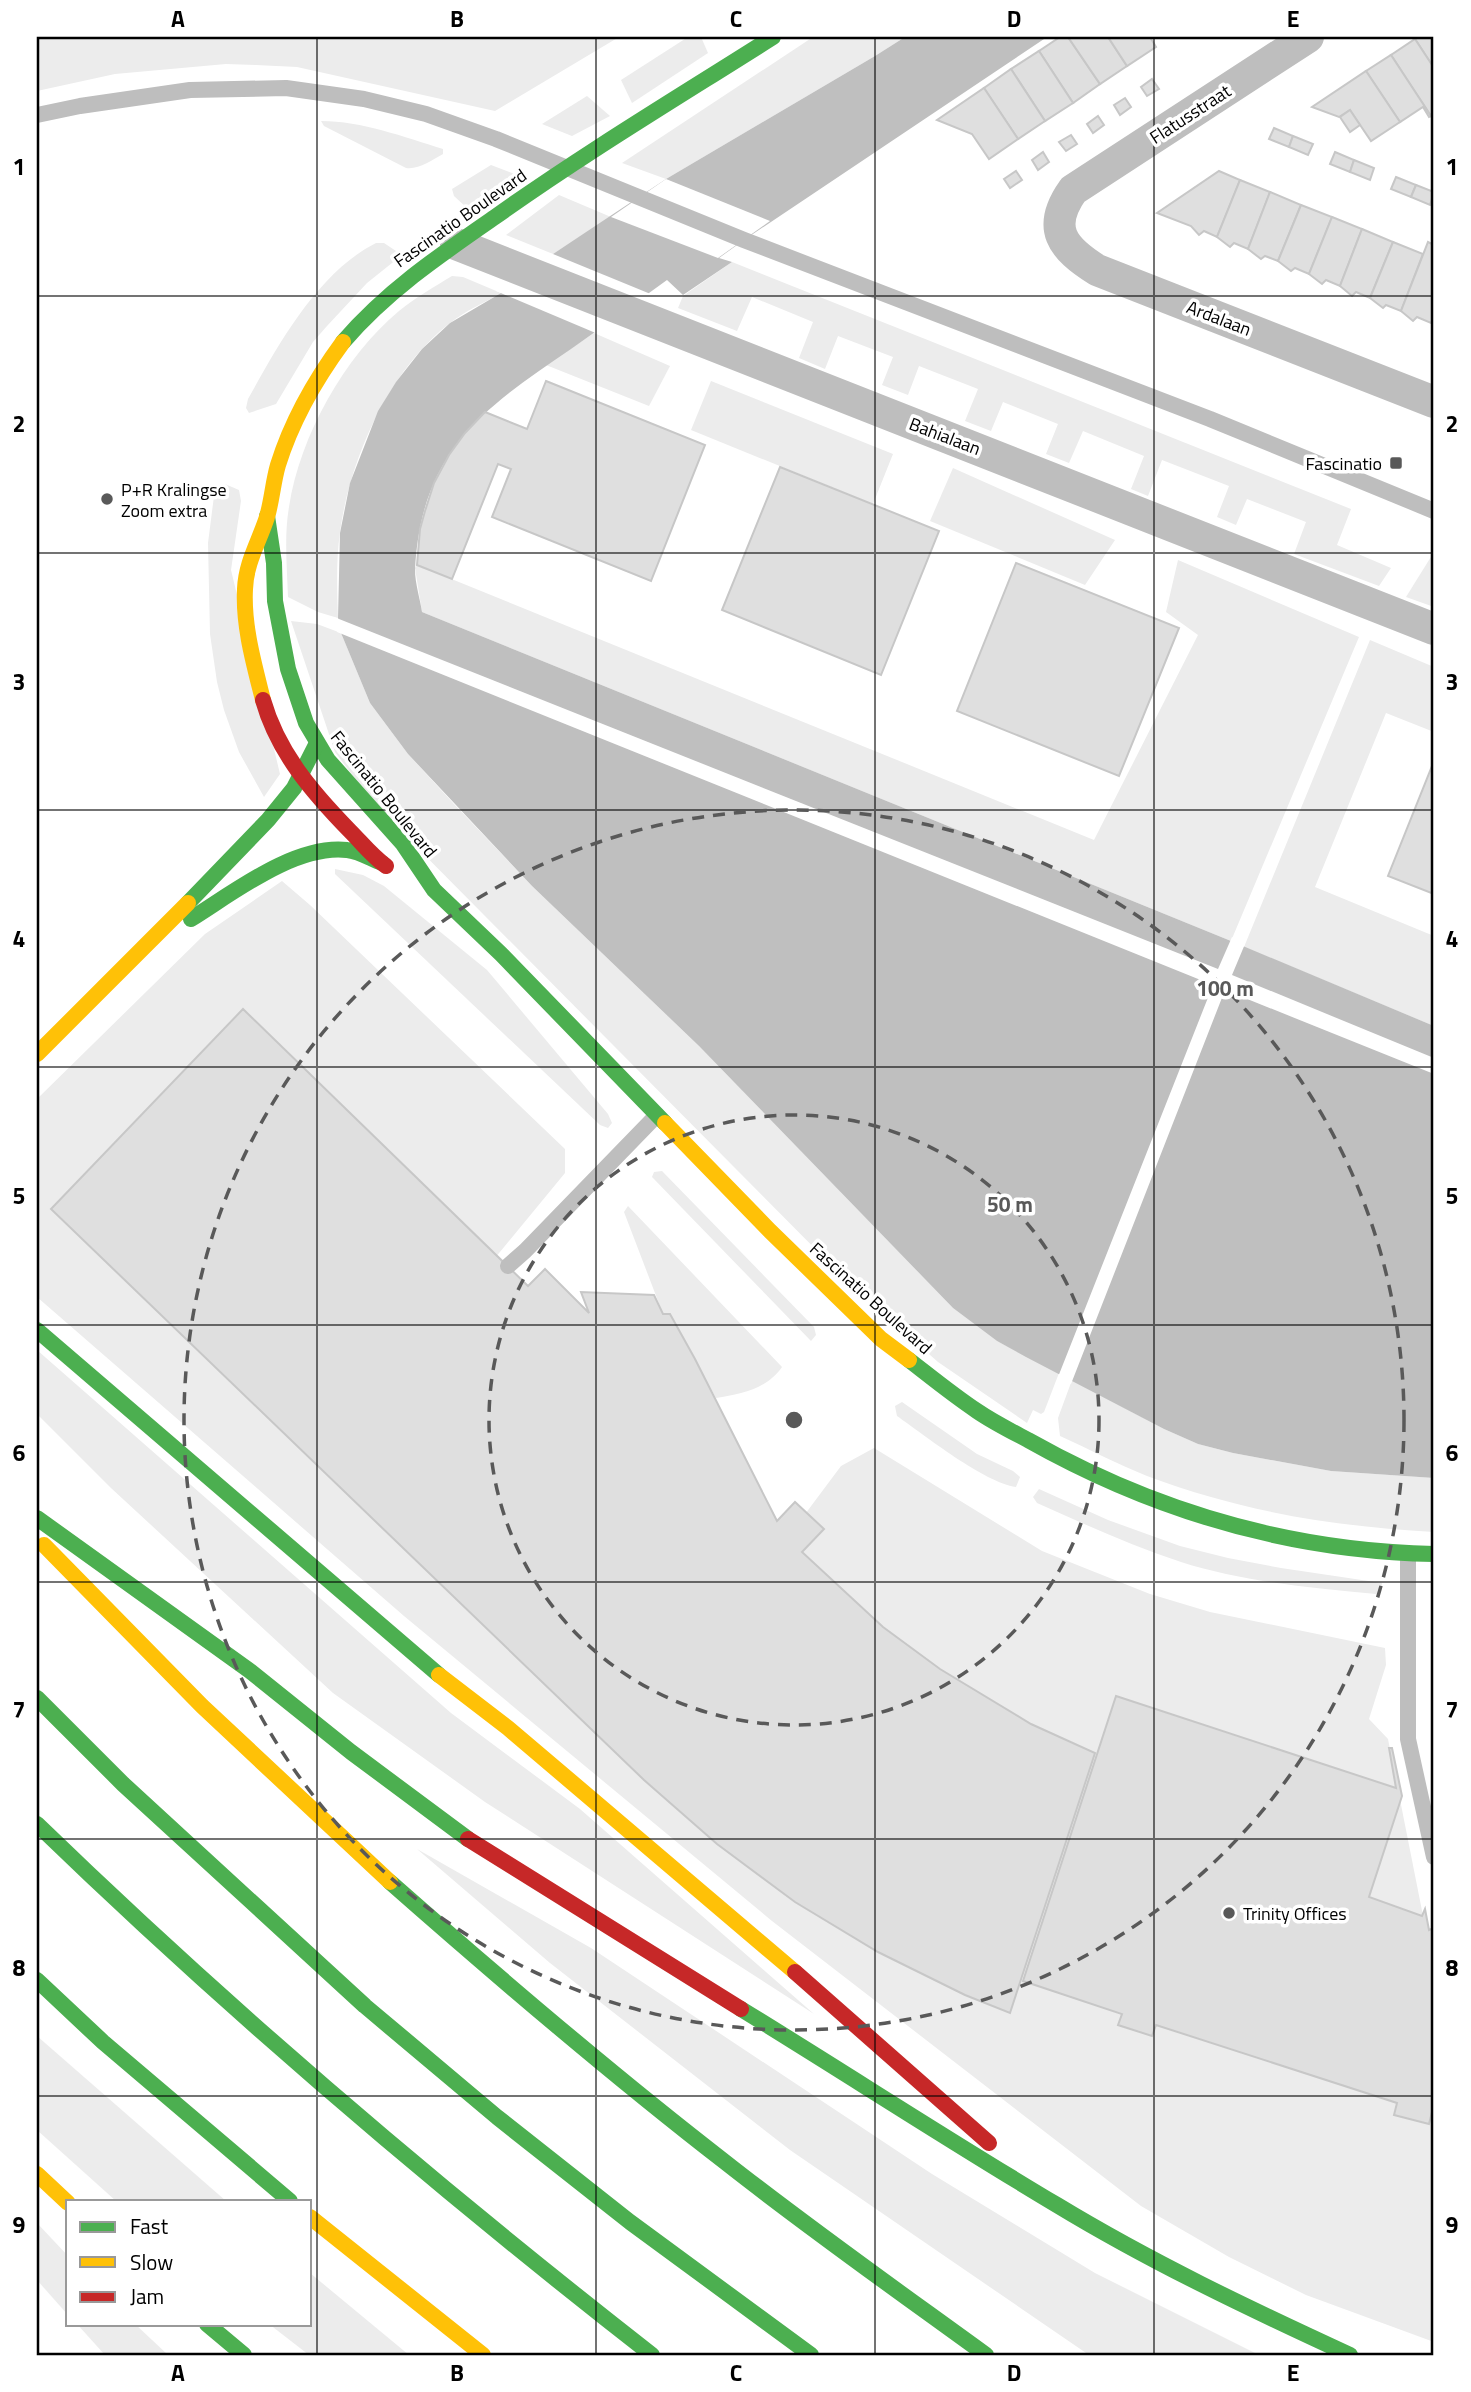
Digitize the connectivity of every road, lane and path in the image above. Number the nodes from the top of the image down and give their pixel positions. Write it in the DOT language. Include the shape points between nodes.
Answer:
graph roads {
  1 [pos="773,37"];
  2 [pos="1308,37"];
  3 [pos="37,115"];
  4 [pos="565,168"];
  5 [pos="1073,190"];
  6 [pos="456,244"];
  7 [pos="1434,402"];
  8 [pos="1434,511"];
  9 [pos="267,516"];
  10 [pos="1434,629"];
  11 [pos="317,743"];
  12 [pos="300,776"];
  13 [pos="382,863"];
  14 [pos="434,890"];
  15 [pos="147,945"];
  16 [pos="37,1054"];
  17 [pos="657,1115"];
  18 [pos="508,1266"];
  19 [pos="37,1329"];
  20 [pos="37,1518"];
  21 [pos="37,1537"];
  22 [pos="1408,1554"];
  23 [pos="1434,1554"];
  24 [pos="37,1698"];
  25 [pos="37,1824"];
  26 [pos="1434,1857"];
  27 [pos="37,1980"];
  28 [pos="37,2174"];
  29 [pos="289,2200"];
  30 [pos="66,2201"];
  31 [pos="1058,2206"];
  32 [pos="312,2219"];
  33 [pos="209,2326"];
  34 [pos="244,2355"];
  35 [pos="482,2355"];
  36 [pos="652,2355"];
  37 [pos="811,2355"];
  38 [pos="986,2355"];
  39 [pos="1350,2355"];
  1 -- 4 [label="main road, Fascinatio Boulevard"];
  2 -- 5 [label="street, Flatusstraat"];
  3 -- 4 [label="lane" via="190,90 286,88 426,114"];
  4 -- 6 [label="main road, Fascinatio Boulevard"];
  4 -- 8 [label="lane"];
  5 -- 7 [label="street, Ardalaan" via="1065,202 1059,231 1075,257 1097,270"];
  6 -- 9 [label="main road, Fascinatio Boulevard" via="387,294 325,365 282,452"];
  6 -- 10 [label="street, Bahialaan"];
  9 -- 11 [label="main road, Fascinatio Boulevard" via="275,601 288,669"];
  9 -- 12 [label="main road, Fascinatio Boulevard" via="248,561 249,638 273,732"];
  11 -- 12 [label="main road"];
  11 -- 14 [label="main road, Fascinatio Boulevard" via="403,844"];
  12 -- 13 [label="main road, Fascinatio Boulevard"];
  12 -- 15 [label="main road" via="268,820"];
  13 -- 14 [label="main road, Fascinatio Boulevard"];
  13 -- 15 [label="main road" via="350,850 301,856"];
  14 -- 17 [label="main road, Fascinatio Boulevard"];
  15 -- 16 [label="main road"];
  17 -- 18 [label="lane"];
  17 -- 22 [label="main road, Fascinatio Boulevard" via="881,1339 978,1412 1107,1482 1193,1515 1288,1538"];
  19 -- 31 [label="main road" via="850,2019"];
  20 -- 31 [label="main road" via="250,1671 459,1833"];
  21 -- 38 [label="main road" via="203,1707 503,1979 692,2136"];
  22 -- 23 [label="main road, Fascinatio Boulevard"];
  22 -- 26 [label="lane" via="1408,1739"];
  24 -- 37 [label="main road" via="123,1784 365,2007 630,2222"];
  25 -- 36 [label="main road" via="251,2025 405,2158"];
  27 -- 29 [label="main road"];
  28 -- 30 [label="main road"];
  31 -- 39 [label="main road" via="1166,2266"];
  32 -- 35 [label="main road"];
  33 -- 34 [label="main road"];
}
